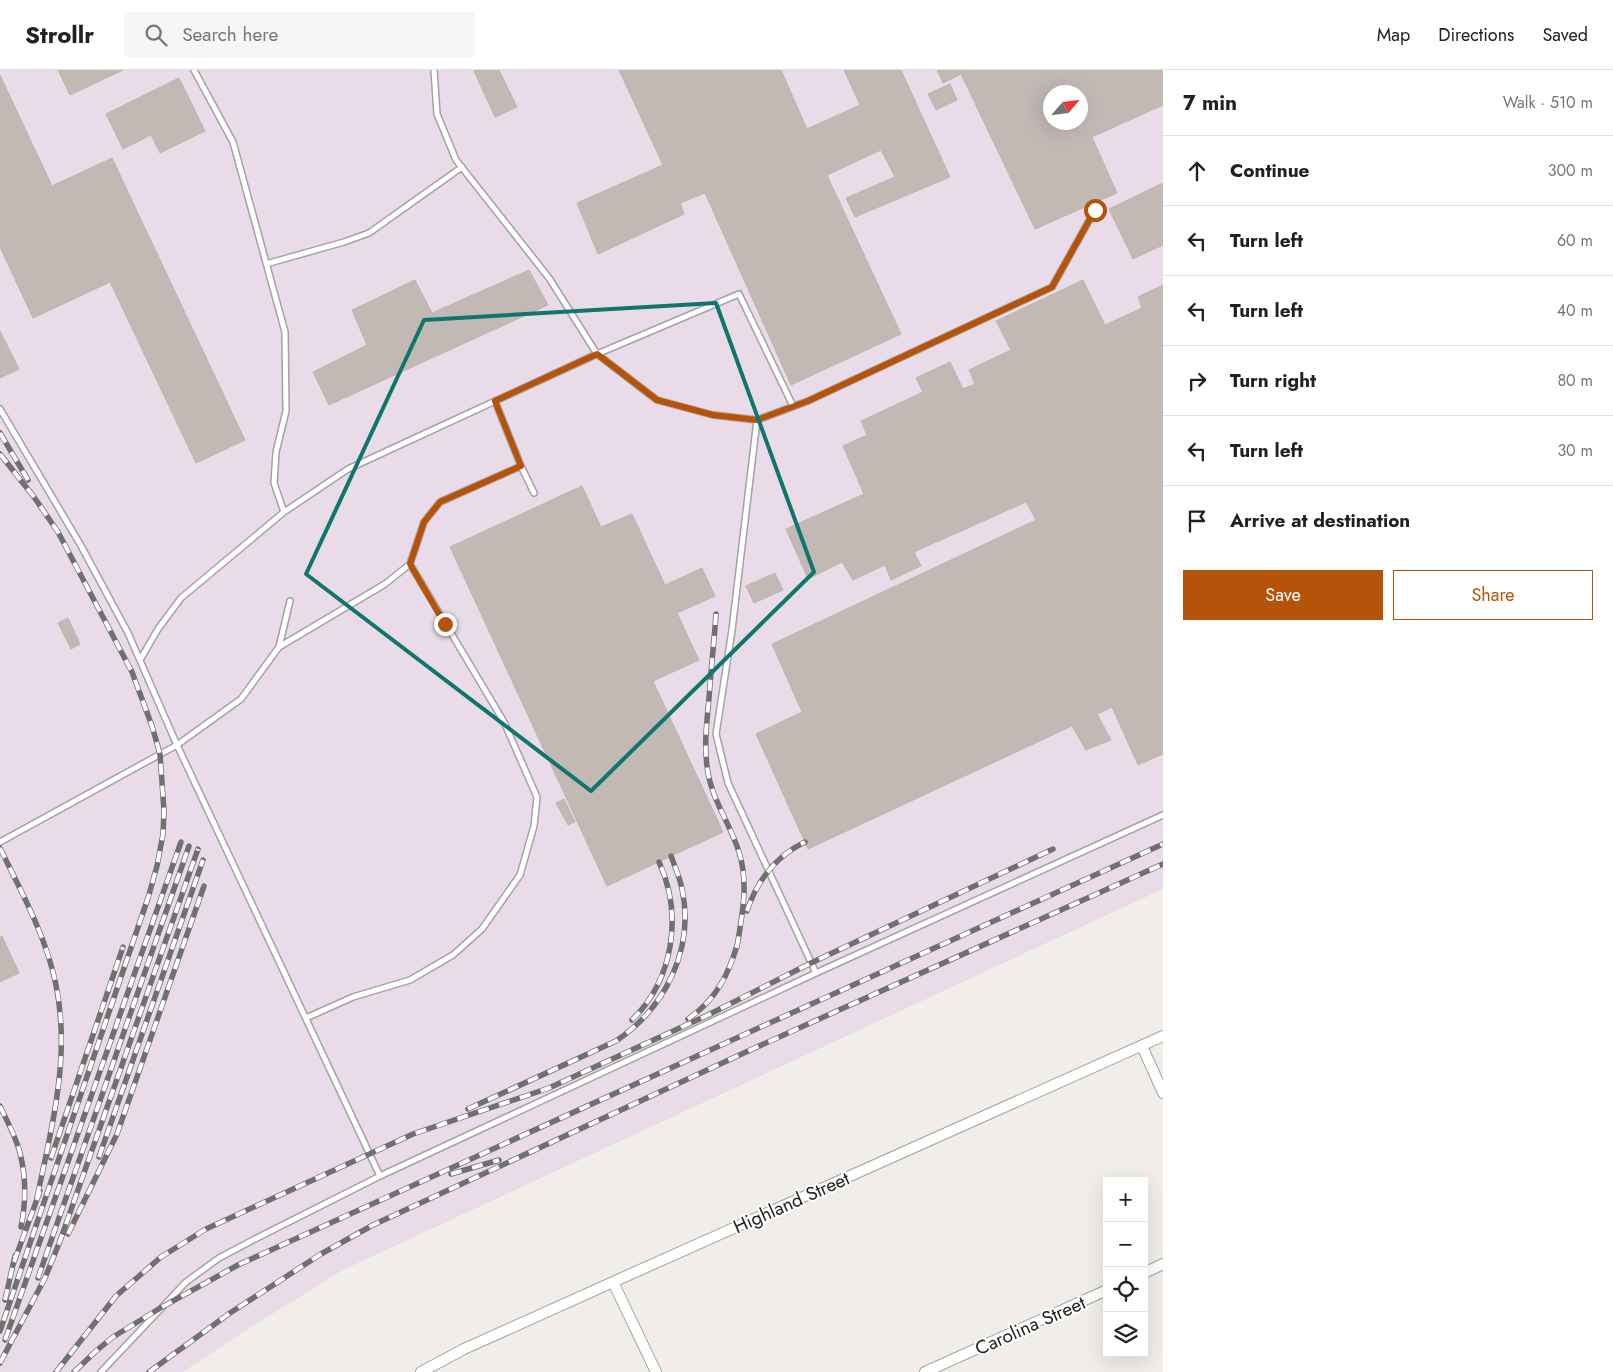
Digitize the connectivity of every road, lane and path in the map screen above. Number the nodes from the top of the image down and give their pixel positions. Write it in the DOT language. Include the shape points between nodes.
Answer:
graph roads {
  1 [pos="194,70"];
  2 [pos="434,70"];
  3 [pos="462,167"];
  4 [pos="1095,210"];
  5 [pos="266,264"];
  6 [pos="597,354"];
  7 [pos="495,401"];
  8 [pos="793,406"];
  9 [pos="0,409"];
  10 [pos="757,420"];
  11 [pos="521,466"];
  12 [pos="534,493"];
  13 [pos="284,512"];
  14 [pos="410,564"];
  15 [pos="290,601"];
  16 [pos="279,647"];
  17 [pos="140,660"];
  18 [pos="177,744"];
  19 [pos="1163,816"];
  20 [pos="0,842"];
  21 [pos="816,973"];
  22 [pos="306,1018"];
  23 [pos="1163,1036"];
  24 [pos="1142,1046"];
  25 [pos="1163,1093"];
  26 [pos="380,1176"];
  27 [pos="1163,1264"];
  28 [pos="1148,1271"];
  29 [pos="613,1282"];
  30 [pos="1103,1292"];
  31 [pos="101,1372"];
  32 [pos="421,1372"];
  33 [pos="656,1372"];
  34 [pos="925,1372"];
  1 -- 5 [label="lane" via="233,142"];
  2 -- 3 [label="lane" via="437,114"];
  3 -- 5 [label="lane" via="369,233"];
  3 -- 6 [label="lane" via="549,278"];
  4 -- 8 [label="lane" via="1052,287"];
  5 -- 13 [label="lane" via="285,332 286,411 276,452 274,483"];
  6 -- 7 [label="lane"];
  6 -- 8 [label="lane" via="739,294"];
  6 -- 10 [label="lane" via="657,400 713,415"];
  7 -- 11 [label="lane"];
  7 -- 13 [label="lane" via="348,469"];
  8 -- 10 [label="lane"];
  9 -- 17 [label="lane" via="80,544"];
  10 -- 21 [label="lane" via="716,734 728,783"];
  11 -- 12 [label="lane"];
  11 -- 14 [label="lane" via="440,502 424,522"];
  13 -- 17 [label="lane" via="181,598"];
  14 -- 16 [label="lane" via="384,584"];
  14 -- 22 [label="lane" via="504,722 537,797 534,826 520,875 482,929 453,955 410,980 353,997"];
  15 -- 16 [label="lane"];
  16 -- 18 [label="lane" via="240,699"];
  17 -- 18 [label="lane"];
  18 -- 20 [label="lane"];
  18 -- 22 [label="lane"];
  19 -- 21 [label="lane"];
  21 -- 26 [label="lane"];
  22 -- 26 [label="lane"];
  23 -- 24 [label="street, Highland Street"];
  24 -- 25 [label="street"];
  24 -- 29 [label="street, Highland Street"];
  26 -- 31 [label="lane" via="219,1258 186,1282"];
  27 -- 28 [label="street"];
  29 -- 32 [label="street, Highland Street" via="464,1349"];
  29 -- 33 [label="street"];
  30 -- 34 [label="street, Carolina Street"];
}
